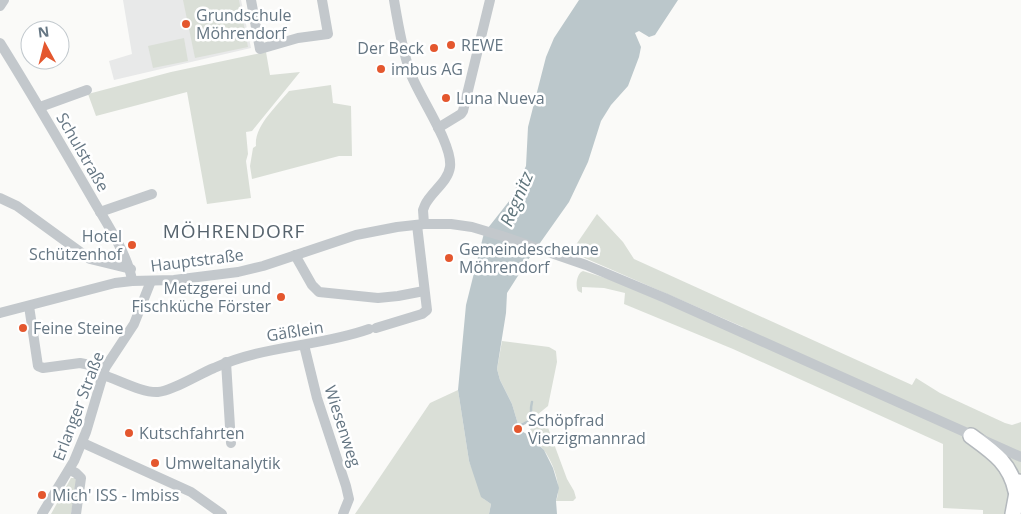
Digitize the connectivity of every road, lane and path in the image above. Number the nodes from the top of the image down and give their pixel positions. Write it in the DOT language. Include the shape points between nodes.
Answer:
graph roads {
  1 [pos="4,0"];
  2 [pos="251,0"];
  3 [pos="322,0"];
  4 [pos="394,0"];
  5 [pos="490,0"];
  6 [pos="0,6"];
  7 [pos="0,43"];
  8 [pos="87,90"];
  9 [pos="40,107"];
  10 [pos="438,128"];
  11 [pos="152,194"];
  12 [pos="0,198"];
  13 [pos="100,212"];
  14 [pos="420,224"];
  15 [pos="295,255"];
  16 [pos="130,269"];
  17 [pos="132,281"];
  18 [pos="151,281"];
  19 [pos="424,291"];
  20 [pos="29,306"];
  21 [pos="0,313"];
  22 [pos="304,345"];
  23 [pos="226,362"];
  24 [pos="104,372"];
  25 [pos="971,436"];
  26 [pos="82,443"];
  27 [pos="231,443"];
  28 [pos="1021,456"];
  29 [pos="70,470"];
  30 [pos="1018,485"];
  31 [pos="42,514"];
  32 [pos="76,514"];
  33 [pos="222,514"];
  34 [pos="343,514"];
  35 [pos="1013,514"];
  1 -- 6 [label="street"];
  2 -- 3 [label="street" via="260,49 298,38 328,34"];
  4 -- 10 [label="street" via="410,72"];
  5 -- 10 [label="street" via="463,111"];
  7 -- 9 [label="street, Schulstraße"];
  8 -- 9 [label="street, Schulstraße"];
  9 -- 13 [label="street, Schulstraße"];
  10 -- 14 [label="street" via="448,152 450,168 425,205"];
  11 -- 13 [label="street, Schulstraße"];
  12 -- 16 [label="street" via="17,206 90,259"];
  13 -- 16 [label="street, Schulstraße"];
  14 -- 15 [label="street, Hauptstraße" via="356,235"];
  14 -- 19 [label="street"];
  14 -- 25 [label="street, Hauptstraße" via="450,224 486,230 569,259 747,334"];
  15 -- 18 [label="street, Hauptstraße" via="238,272"];
  15 -- 19 [label="street" via="319,292 378,298"];
  16 -- 17 [label="street, Schulstraße"];
  17 -- 18 [label="street, Hauptstraße"];
  17 -- 20 [label="street, Hauptstraße"];
  18 -- 24 [label="street, Erlanger Straße" via="134,324"];
  19 -- 22 [label="street, Gäßlein" via="425,312 334,340"];
  20 -- 21 [label="street, Hauptstraße"];
  20 -- 24 [label="street, Gäßlein" via="38,366 80,362"];
  22 -- 23 [label="street, Gäßlein" via="247,354"];
  22 -- 34 [label="street, Wiesenweg" via="317,398 346,486 349,499"];
  23 -- 24 [label="street, Gäßlein" via="162,392 145,391"];
  23 -- 27 [label="street"];
  24 -- 26 [label="street, Erlanger Straße"];
  25 -- 28 [label="street, Hauptstraße"];
  25 -- 30 [label="highway" via="1005,464"];
  26 -- 29 [label="street, Erlanger Straße"];
  26 -- 33 [label="street" via="191,492"];
  29 -- 31 [label="street, Erlanger Straße"];
  29 -- 32 [label="street" via="81,478"];
  30 -- 35 [label="highway"];
}
